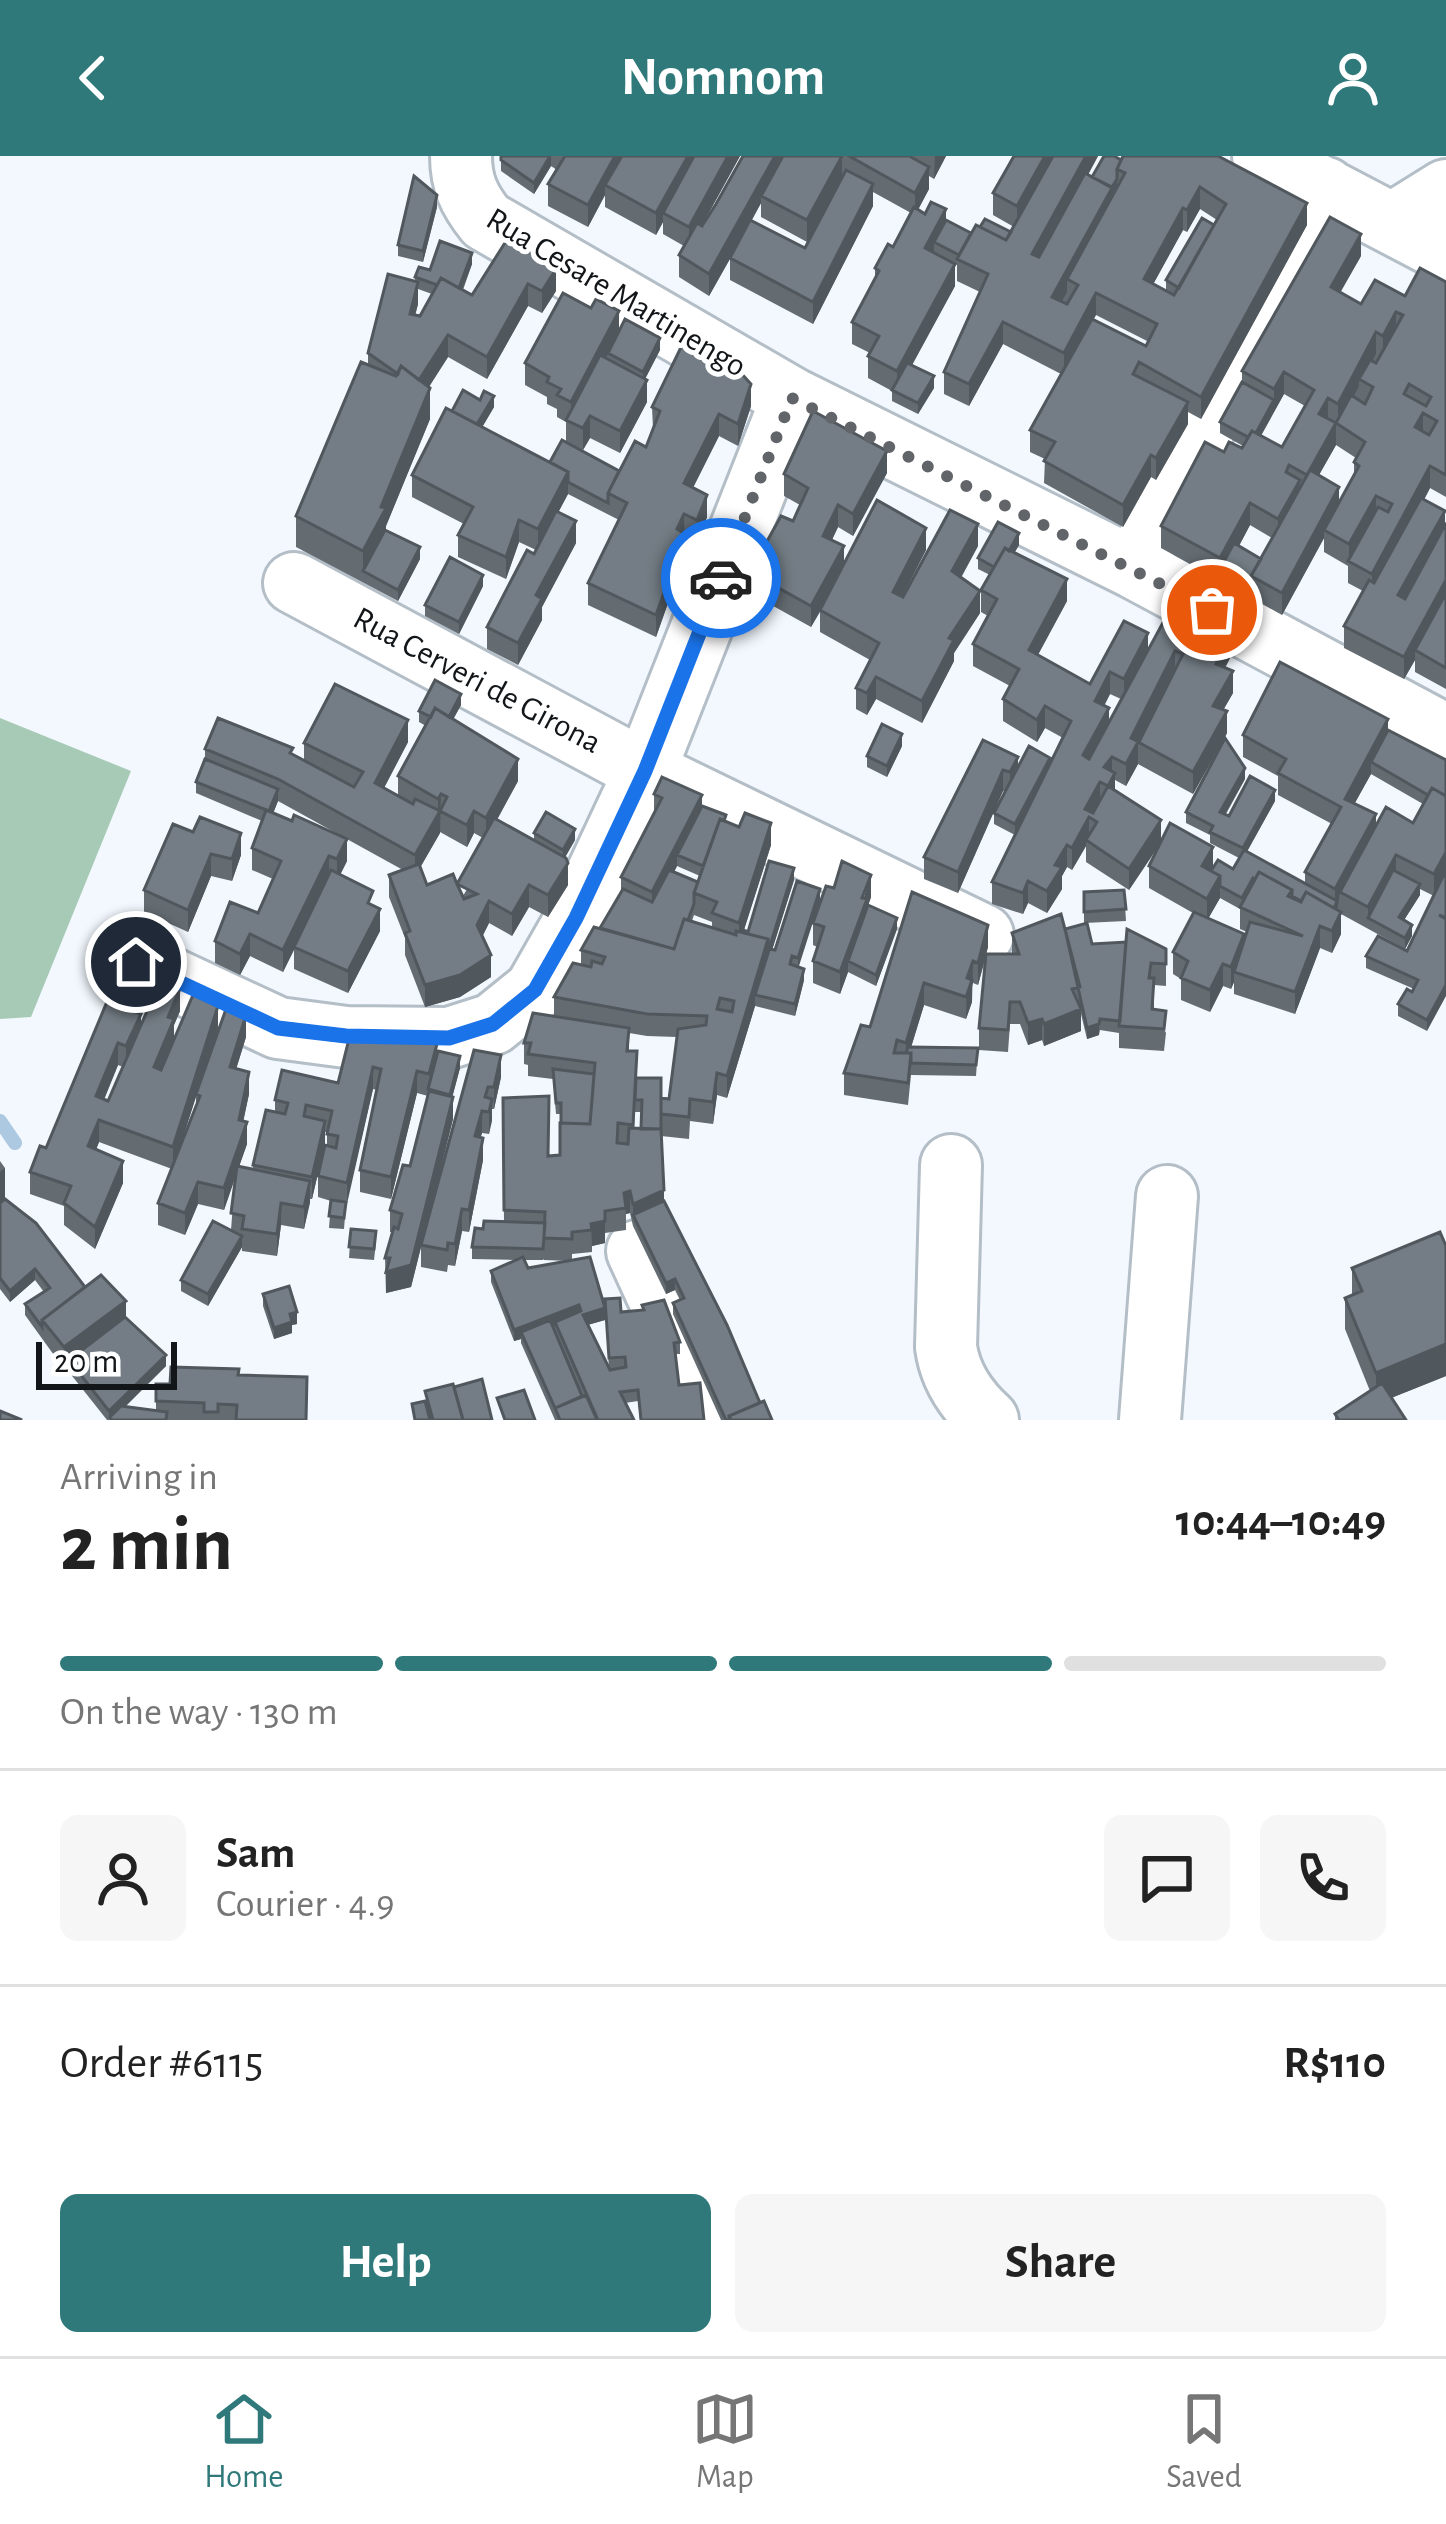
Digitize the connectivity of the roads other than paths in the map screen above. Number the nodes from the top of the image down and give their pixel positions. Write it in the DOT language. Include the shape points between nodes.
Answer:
graph roads {
  1 [pos="461,156"];
  2 [pos="1263,156"];
  3 [pos="1326,188"];
  4 [pos="1446,190"];
  5 [pos="1394,223"];
  6 [pos="1446,252"];
  7 [pos="792,398"];
  8 [pos="1134,568"];
  9 [pos="294,583"];
  10 [pos="1446,735"];
  11 [pos="645,771"];
  12 [pos="985,936"];
  13 [pos="136,962"];
  14 [pos="951,1165"];
  15 [pos="1167,1196"];
  16 [pos="638,1251"];
  17 [pos="714,1420"];
  18 [pos="988,1420"];
  19 [pos="1150,1420"];
  1 -- 7 [label="street, Rua Cesare Martinengo" via="469,200 486,220"];
  2 -- 3 [label="street"];
  3 -- 5 [label="street"];
  3 -- 8 [label="street"];
  4 -- 5 [label="street"];
  5 -- 6 [label="street"];
  7 -- 8 [label="street, Rua Cesare Martinengo"];
  7 -- 11 [label="street"];
  8 -- 10 [label="street, Rua Cesare Martinengo"];
  9 -- 11 [label="street, Rua Cerveri de Girona"];
  11 -- 12 [label="street, Rua Cerveri de Girona"];
  11 -- 13 [label="street" via="535,990 493,1024 449,1038 278,1028"];
  14 -- 18 [label="street" via="946,1347 971,1405"];
  15 -- 19 [label="street"];
  16 -- 17 [label="street"];
}
